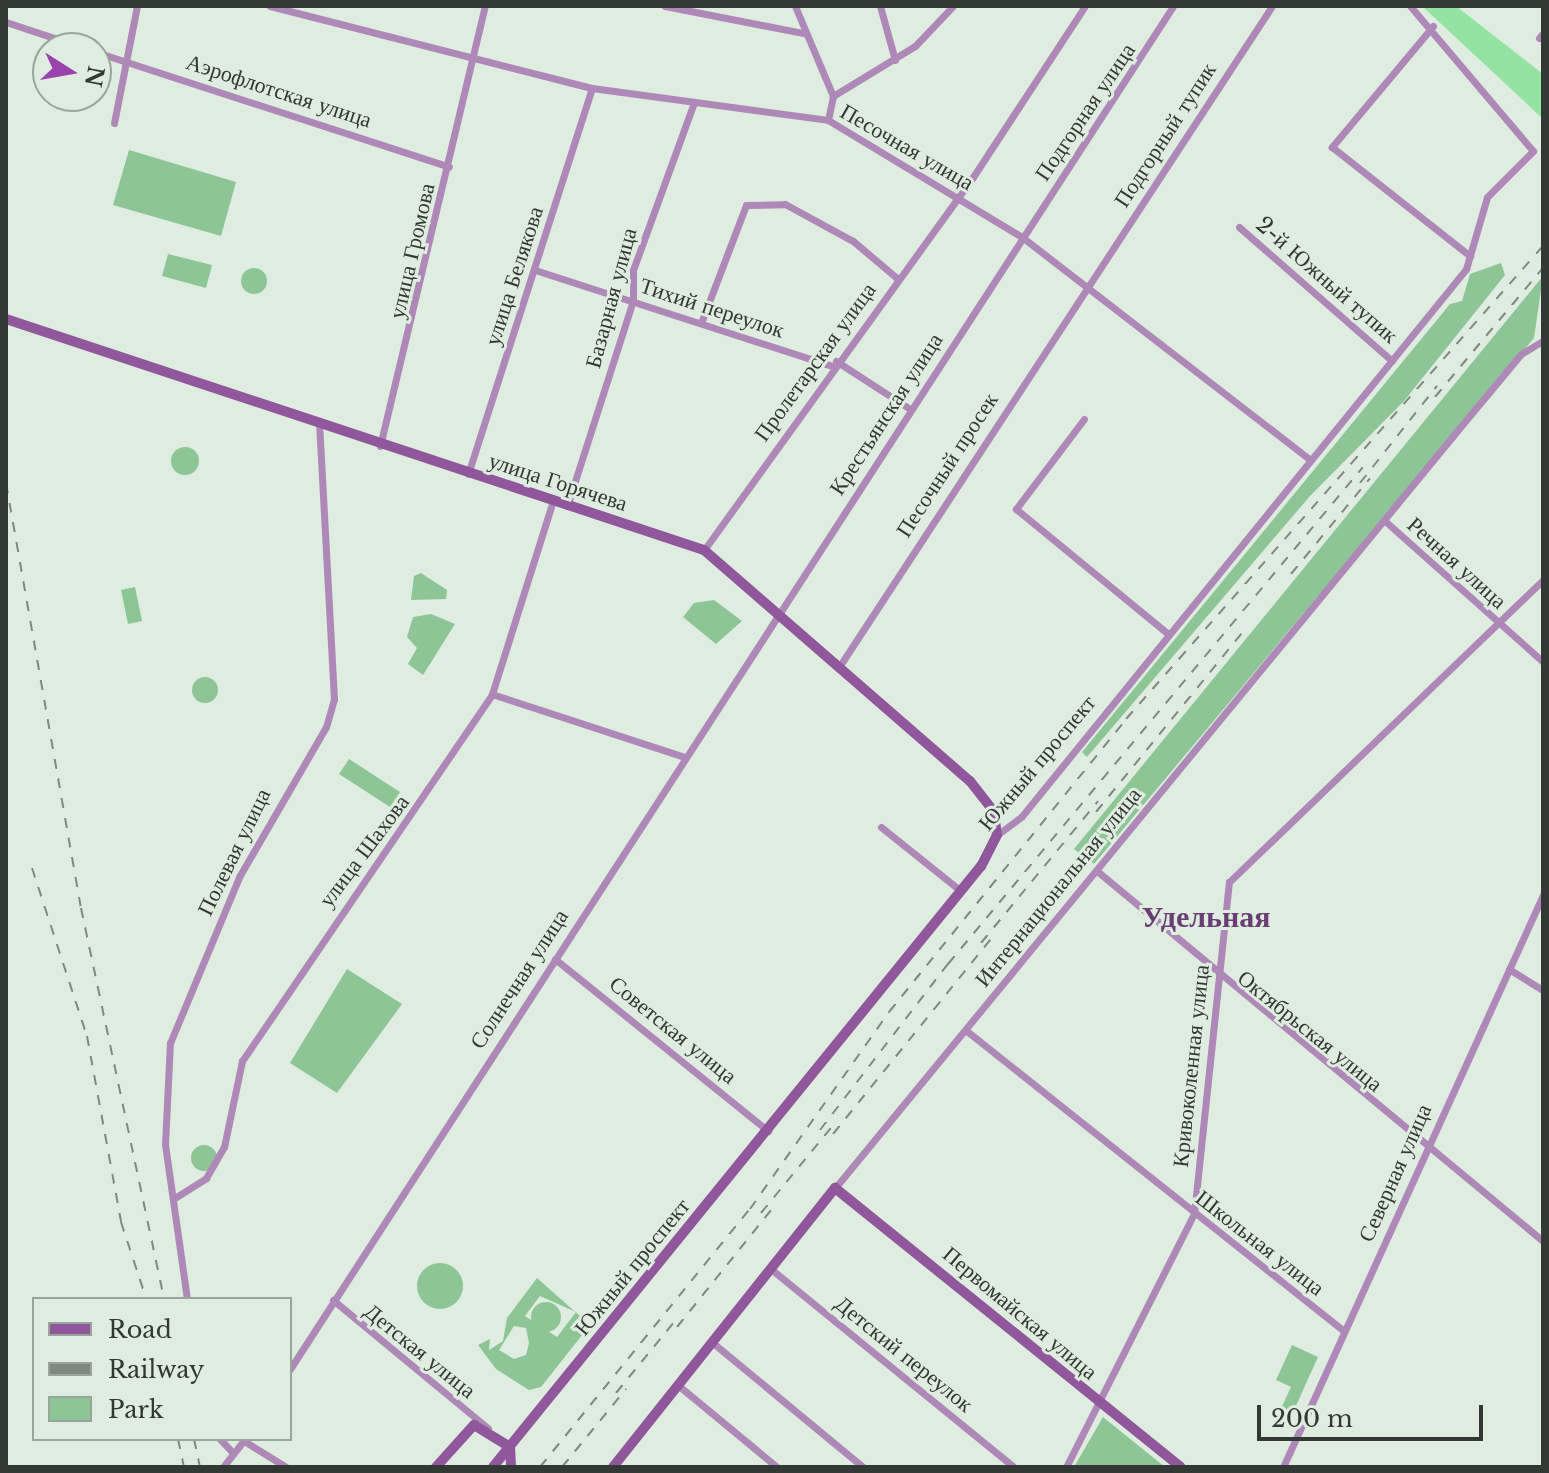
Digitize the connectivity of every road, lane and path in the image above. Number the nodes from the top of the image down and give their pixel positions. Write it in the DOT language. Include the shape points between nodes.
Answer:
graph roads {
  1 [pos="137,6"];
  2 [pos="270,6"];
  3 [pos="485,6"];
  4 [pos="665,6"];
  5 [pos="795,6"];
  6 [pos="880,6"];
  7 [pos="953,6"];
  8 [pos="1085,6"];
  9 [pos="1173,6"];
  10 [pos="1272,6"];
  11 [pos="1410,6"];
  12 [pos="6,22"];
  13 [pos="1433,26"];
  14 [pos="36,32"];
  15 [pos="803,33"];
  16 [pos="112,56"];
  17 [pos="125,60"];
  18 [pos="895,60"];
  19 [pos="475,63"];
  20 [pos="592,88"];
  21 [pos="833,96"];
  22 [pos="694,102"];
  23 [pos="828,120"];
  24 [pos="114,123"];
  25 [pos="449,167"];
  26 [pos="955,195"];
  27 [pos="1239,227"];
  28 [pos="1022,237"];
  29 [pos="1470,256"];
  30 [pos="535,270"];
  31 [pos="898,279"];
  32 [pos="1089,284"];
  33 [pos="633,301"];
  34 [pos="6,319"];
  35 [pos="701,323"];
  36 [pos="1543,341"];
  37 [pos="1392,361"];
  38 [pos="834,363"];
  39 [pos="910,409"];
  40 [pos="1084,419"];
  41 [pos="319,424"];
  42 [pos="380,446"];
  43 [pos="1311,460"];
  44 [pos="468,474"];
  45 [pos="553,501"];
  46 [pos="567,506"];
  47 [pos="1385,521"];
  48 [pos="704,550"];
  49 [pos="1543,580"];
  50 [pos="779,611"];
  51 [pos="1497,624"];
  52 [pos="1168,634"];
  53 [pos="1543,662"];
  54 [pos="839,667"];
  55 [pos="492,694"];
  56 [pos="685,757"];
  57 [pos="881,827"];
  58 [pos="997,835"];
  59 [pos="1097,871"];
  60 [pos="961,891"];
  61 [pos="1543,895"];
  62 [pos="555,959"];
  63 [pos="1509,969"];
  64 [pos="1217,978"];
  65 [pos="1543,990"];
  66 [pos="968,1032"];
  67 [pos="768,1131"];
  68 [pos="1425,1149"];
  69 [pos="835,1188"];
  70 [pos="173,1199"];
  71 [pos="1194,1214"];
  72 [pos="1543,1241"];
  73 [pos="771,1269"];
  74 [pos="187,1297"];
  75 [pos="333,1300"];
  76 [pos="1344,1331"];
  77 [pos="713,1343"];
  78 [pos="292,1366"];
  79 [pos="679,1386"];
  80 [pos="1098,1403"];
  81 [pos="488,1428"];
  82 [pos="222,1441"];
  83 [pos="244,1441"];
  84 [pos="247,1441"];
  85 [pos="510,1447"];
  86 [pos="233,1453"];
  87 [pos="223,1467"];
  88 [pos="286,1467"];
  89 [pos="436,1467"];
  90 [pos="493,1467"];
  91 [pos="511,1467"];
  92 [pos="613,1467"];
  93 [pos="777,1467"];
  94 [pos="863,1467"];
  95 [pos="1014,1467"];
  96 [pos="1066,1467"];
  97 [pos="1181,1467"];
  98 [pos="1283,1467"];
  1 -- 17 [label="street"];
  2 -- 19 [label="street, Песочная улица"];
  3 -- 19 [label="street, улица Громова"];
  4 -- 15 [label="street"];
  5 -- 15 [label="street"];
  6 -- 18 [label="street"];
  7 -- 18 [label="street"];
  8 -- 26 [label="street, Пролетарская улица"];
  9 -- 28 [label="street, Подгорная улица"];
  10 -- 32 [label="street, Подгорный тупик"];
  11 -- 13 [label="street"];
  12 -- 14 [label="street"];
  13 -- 29 [label="street, Южный проспект" via="1533,151 1487,197"];
  13 -- 29 [label="street" via="1332,147"];
  15 -- 21 [label="street"];
  16 -- 17 [label="street, Аэрофлотская улица"];
  17 -- 24 [label="street"];
  17 -- 25 [label="street, Аэрофлотская улица"];
  18 -- 21 [label="street"];
  19 -- 20 [label="street, Песочная улица"];
  19 -- 25 [label="street, улица Громова"];
  20 -- 22 [label="street, Песочная улица"];
  20 -- 30 [label="street, улица Белякова"];
  21 -- 23 [label="street"];
  22 -- 23 [label="street, Песочная улица"];
  22 -- 33 [label="street, Базарная улица" via="633,270"];
  23 -- 26 [label="street, Песочная улица"];
  25 -- 42 [label="street, улица Громова"];
  26 -- 28 [label="street, Песочная улица"];
  26 -- 31 [label="street, Пролетарская улица"];
  27 -- 37 [label="street, 2-й Южный тупик"];
  28 -- 32 [label="street, Песочная улица"];
  28 -- 39 [label="street, Крестьянская улица"];
  29 -- 37 [label="street, Южный проспект"];
  30 -- 33 [label="street, Тихий переулок"];
  30 -- 44 [label="street, улица Белякова"];
  31 -- 35 [label="street" via="853,241 785,204 746,205"];
  31 -- 38 [label="street, Пролетарская улица"];
  32 -- 43 [label="street, Песочная улица"];
  32 -- 54 [label="street, Песочный просек"];
  33 -- 35 [label="street, Тихий переулок"];
  33 -- 46 [label="street, Базарная улица"];
  34 -- 41 [label="main road, улица Горячева"];
  35 -- 38 [label="street, Тихий переулок"];
  36 -- 47 [label="street, Интернациональная улица" via="1521,354"];
  37 -- 43 [label="street, Южный проспект"];
  38 -- 39 [label="street, Тихий переулок"];
  38 -- 48 [label="street, Пролетарская улица"];
  39 -- 50 [label="street, Крестьянская улица"];
  40 -- 52 [label="street" via="1016,509"];
  41 -- 42 [label="main road, улица Горячева"];
  41 -- 70 [label="street, Полевая улица" via="332,713 266,822 174,1026 163,1098"];
  42 -- 44 [label="main road, улица Горячева"];
  43 -- 52 [label="street, Южный проспект"];
  44 -- 45 [label="main road, улица Горячева"];
  45 -- 46 [label="main road, улица Горячева"];
  45 -- 55 [label="street, улица Шахова"];
  46 -- 48 [label="main road, улица Горячева"];
  47 -- 51 [label="street, Речная улица"];
  47 -- 59 [label="street, Интернациональная улица"];
  48 -- 50 [label="main road, улица Горячева"];
  49 -- 51 [label="street, Кривоколенная улица"];
  50 -- 54 [label="main road, улица Горячева"];
  50 -- 56 [label="street, Солнечная улица"];
  51 -- 53 [label="street, Речная улица"];
  51 -- 64 [label="street, Кривоколенная улица" via="1229,882"];
  52 -- 58 [label="street, Южный проспект" via="1022,816"];
  54 -- 58 [label="main road, улица Горячева" via="982,792"];
  55 -- 56 [label="street"];
  55 -- 70 [label="street, улица Шахова" via="242,1061 224,1147 206,1178"];
  56 -- 62 [label="street, Солнечная улица"];
  57 -- 60 [label="street"];
  58 -- 60 [label="main road, Южный проспект"];
  59 -- 64 [label="street, Октябрьская улица"];
  59 -- 66 [label="street, Интернациональная улица"];
  60 -- 67 [label="main road, Южный проспект"];
  61 -- 63 [label="street, Северная улица"];
  62 -- 67 [label="street, Советская улица"];
  62 -- 75 [label="street, Солнечная улица"];
  63 -- 65 [label="street"];
  63 -- 68 [label="street, Северная улица"];
  64 -- 68 [label="street, Октябрьская улица"];
  64 -- 71 [label="street, Кривоколенная улица"];
  66 -- 69 [label="street, Интернациональная улица"];
  66 -- 71 [label="street, Школьная улица"];
  67 -- 85 [label="main road, Южный проспект"];
  68 -- 72 [label="street, Октябрьская улица"];
  68 -- 76 [label="street, Северная улица"];
  69 -- 73 [label="main road, Интернациональная улица"];
  69 -- 80 [label="main road, Первомайская улица"];
  70 -- 74 [label="street, Полевая улица"];
  71 -- 76 [label="street, Школьная улица"];
  71 -- 80 [label="street, Кривоколенная улица"];
  73 -- 77 [label="main road, Интернациональная улица"];
  73 -- 95 [label="street, Детский переулок"];
  75 -- 78 [label="street, Солнечная улица"];
  75 -- 81 [label="street, Детская улица"];
  76 -- 98 [label="street, Северная улица"];
  77 -- 79 [label="main road, Интернациональная улица"];
  77 -- 94 [label="street"];
  79 -- 92 [label="main road, Интернациональная улица"];
  79 -- 93 [label="street"];
  80 -- 96 [label="street, Кривоколенная улица"];
  80 -- 97 [label="main road, Первомайская улица"];
  81 -- 85 [label="main road"];
  81 -- 89 [label="main road" via="464,1430"];
  82 -- 86 [label="street"];
  83 -- 86 [label="street"];
  84 -- 88 [label="street"];
  85 -- 90 [label="main road, Южный проспект"];
  85 -- 91 [label="main road"];
  86 -- 87 [label="street"];
}
